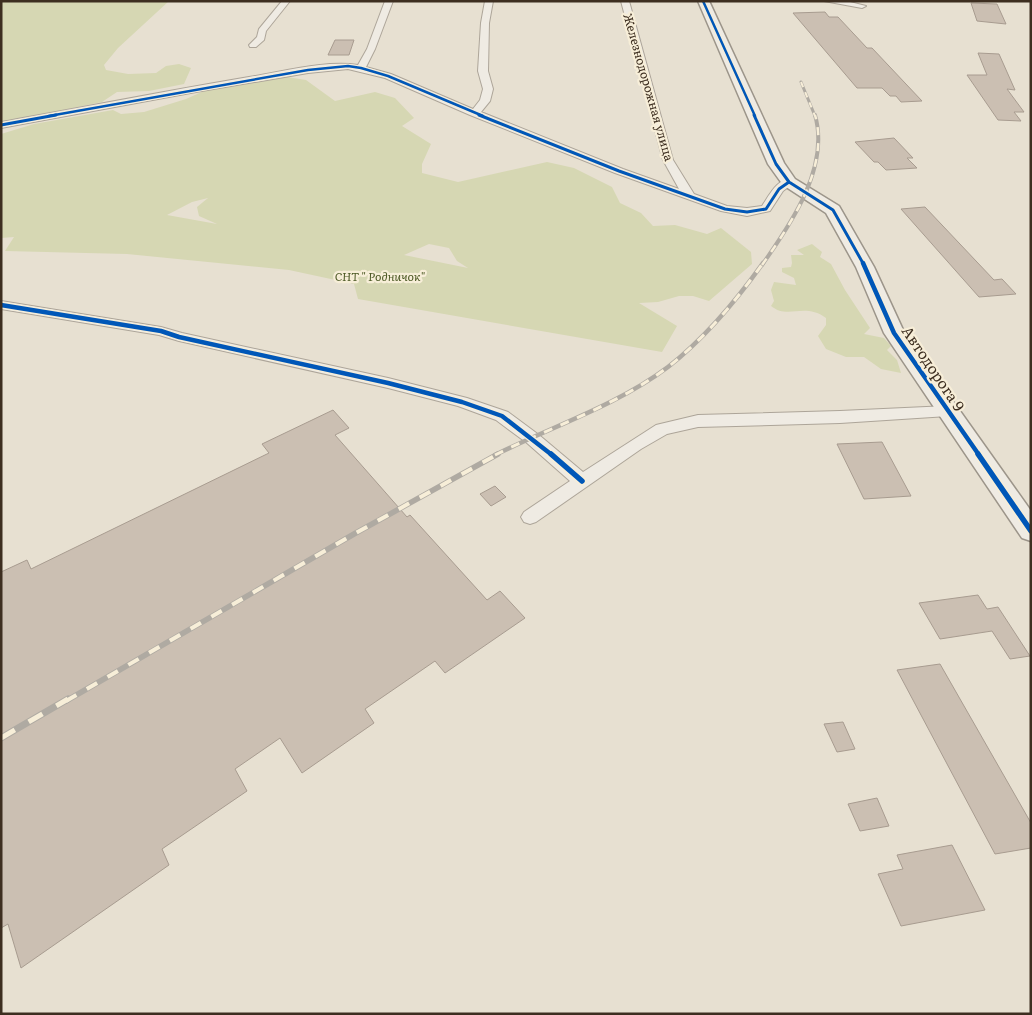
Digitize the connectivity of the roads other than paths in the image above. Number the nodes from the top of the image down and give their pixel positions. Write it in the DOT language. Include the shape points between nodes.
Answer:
graph roads {
  1 [pos="286,1"];
  2 [pos="389,1"];
  3 [pos="489,1"];
  4 [pos="625,1"];
  5 [pos="703,1"];
  6 [pos="828,1"];
  7 [pos="862,6"];
  8 [pos="253,45"];
  9 [pos="361,68"];
  10 [pos="474,113"];
  11 [pos="1,125"];
  12 [pos="789,182"];
  13 [pos="690,197"];
  14 [pos="1,305"];
  15 [pos="948,411"];
  16 [pos="582,481"];
  17 [pos="530,517"];
  18 [pos="1031,531"];
  1 -- 8 [label="street"];
  2 -- 9 [label="street"];
  3 -- 10 [label="street" via="484,23 486,53 482,72 488,88 485,101"];
  4 -- 13 [label="street, Железнодорожная улица" via="668,160"];
  5 -- 12 [label="street" via="776,164"];
  6 -- 7 [label="street"];
  9 -- 10 [label="street"];
  9 -- 11 [label="street" via="315,69"];
  10 -- 13 [label="street"];
  12 -- 13 [label="street" via="779,189 766,209 747,212 725,209"];
  12 -- 15 [label="street, Автодорога 9" via="833,210 865,268 894,333"];
  14 -- 16 [label="street" via="161,331 179,338 462,402 502,416"];
  15 -- 16 [label="street" via="698,421 662,429"];
  15 -- 18 [label="street, Автодорога 9"];
  16 -- 17 [label="street"];
}
